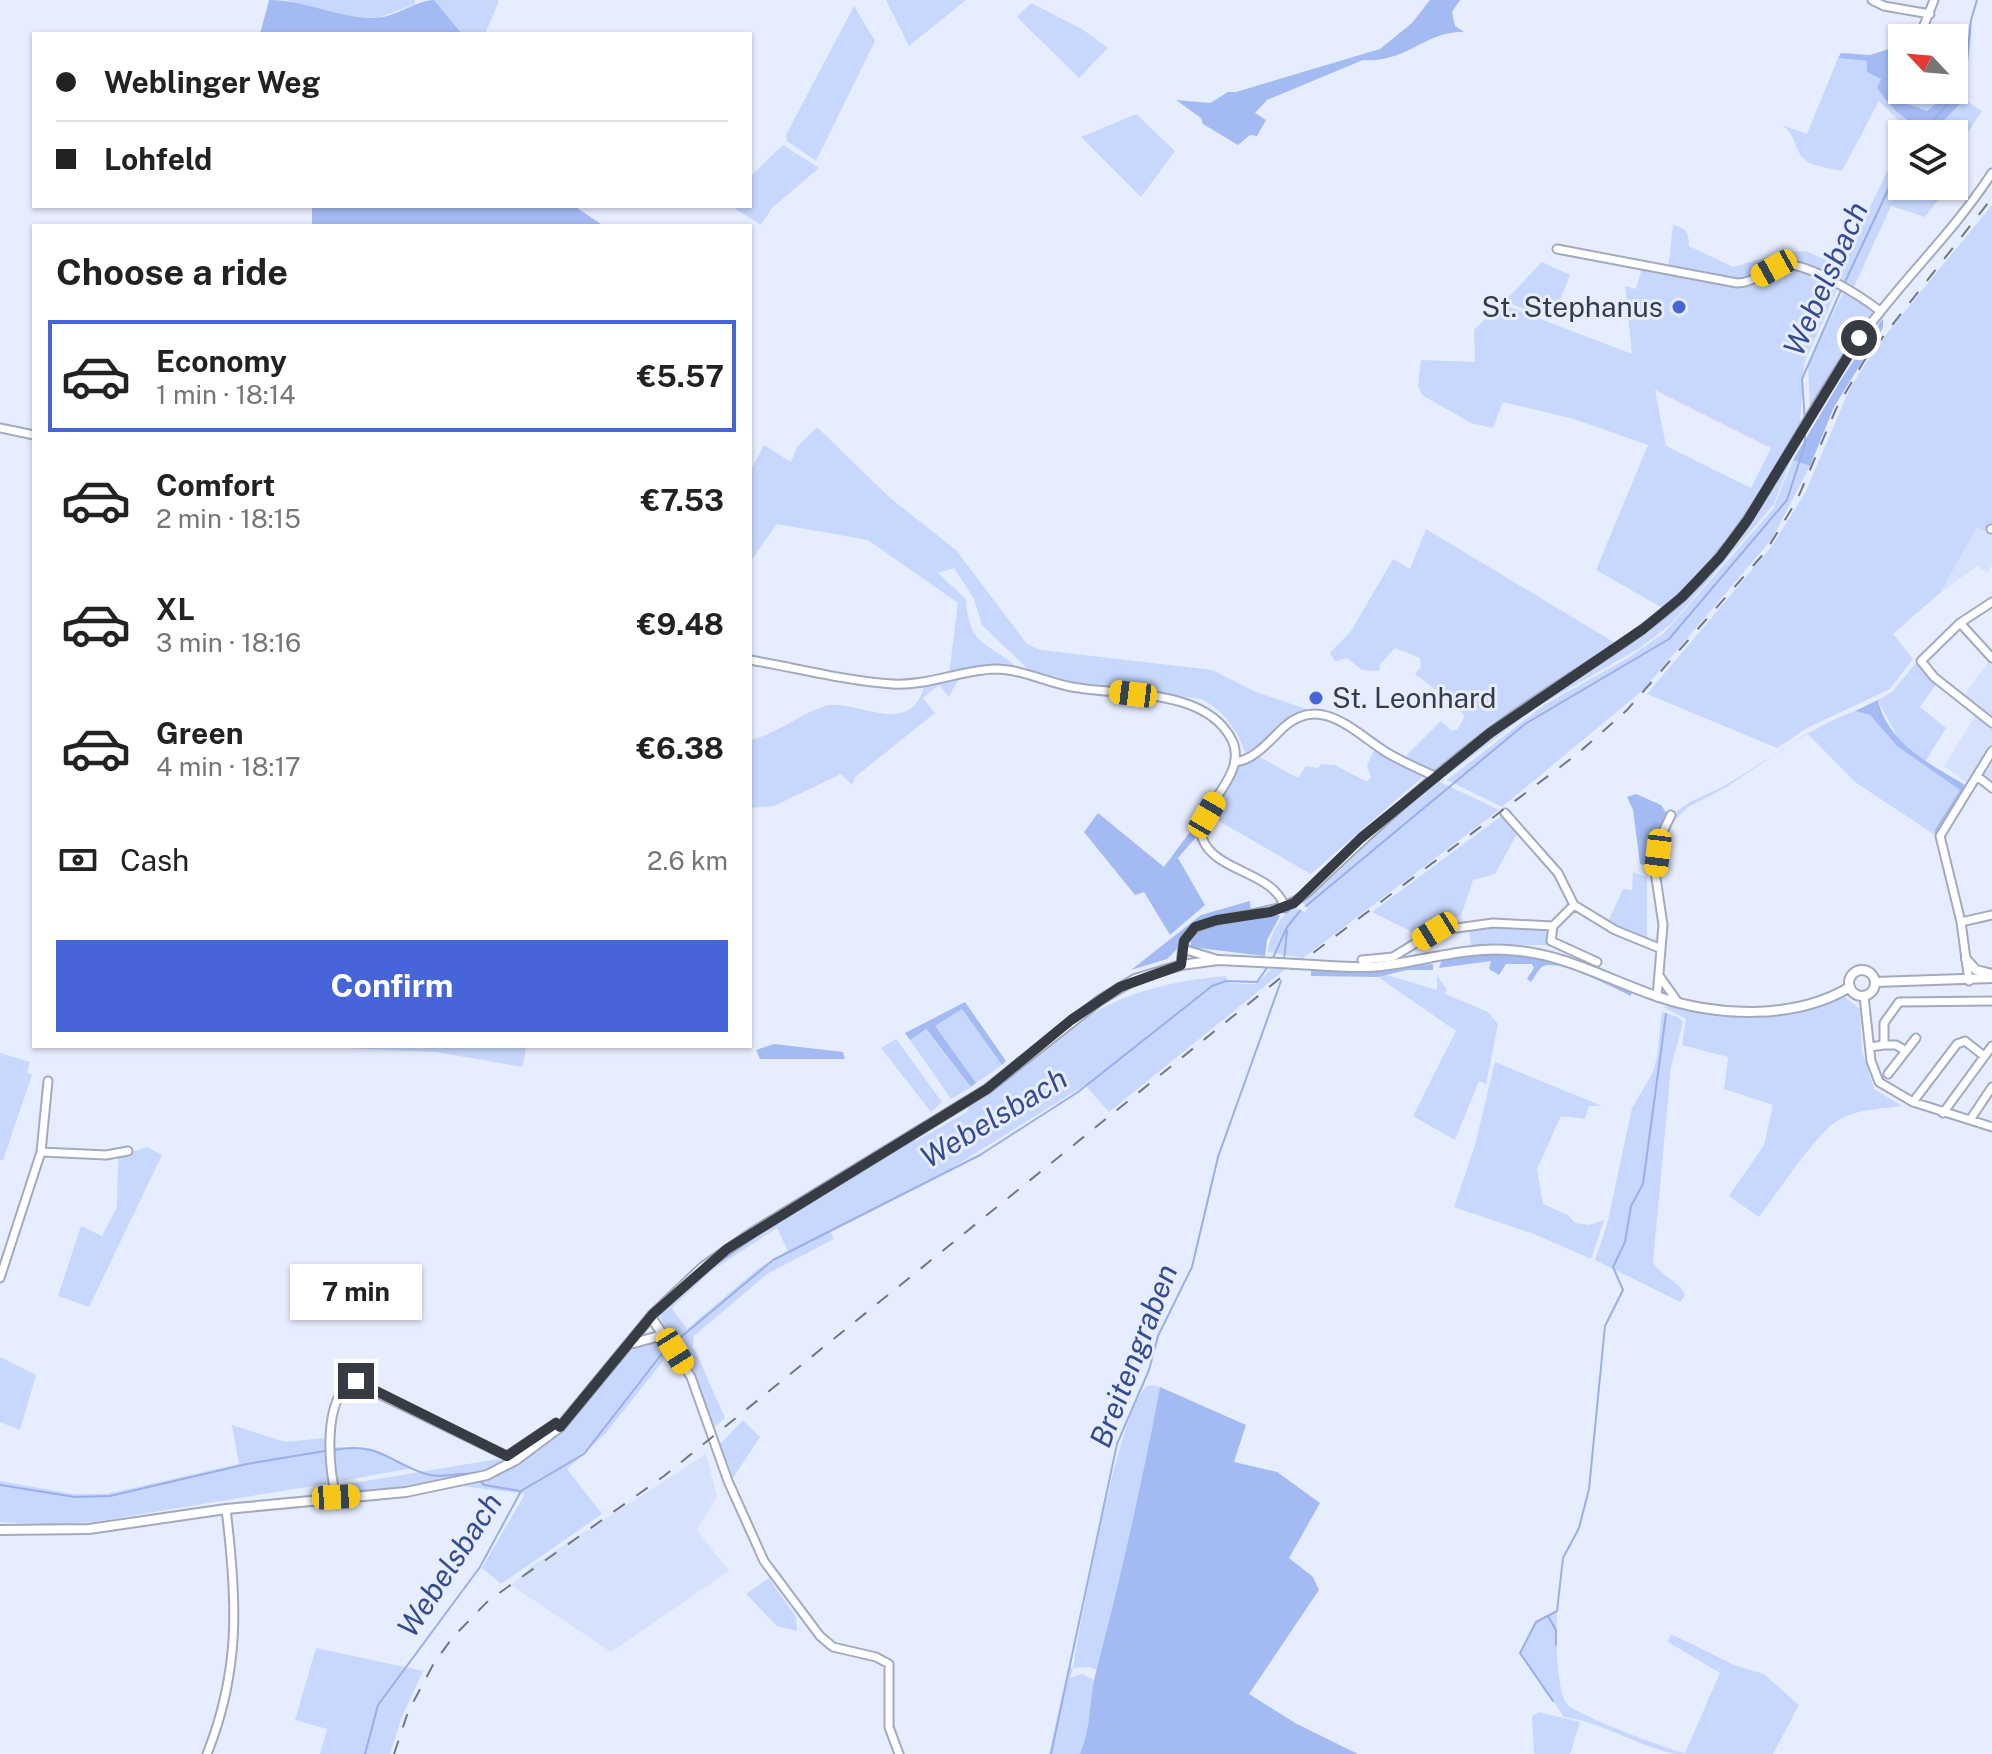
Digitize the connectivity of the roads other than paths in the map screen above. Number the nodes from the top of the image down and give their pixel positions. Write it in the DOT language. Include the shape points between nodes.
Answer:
graph roads {
  1 [pos="1872,0"];
  2 [pos="1934,0"];
  3 [pos="1930,14"];
  4 [pos="1925,24"];
  5 [pos="1992,173"];
  6 [pos="1557,249"];
  7 [pos="1880,311"];
  8 [pos="0,428"];
  9 [pos="32,435"];
  10 [pos="1992,602"];
  11 [pos="1960,623"];
  12 [pos="1992,658"];
  13 [pos="752,660"];
  14 [pos="1992,723"];
  15 [pos="1992,751"];
  16 [pos="1235,762"];
  17 [pos="1977,776"];
  18 [pos="1436,777"];
  19 [pos="1992,788"];
  20 [pos="1505,813"];
  21 [pos="1671,815"];
  22 [pos="1574,905"];
  23 [pos="1285,908"];
  24 [pos="1992,915"];
  25 [pos="1961,922"];
  26 [pos="1553,926"];
  27 [pos="1659,948"];
  28 [pos="1183,949"];
  29 [pos="1966,959"];
  30 [pos="1218,960"];
  31 [pos="1597,962"];
  32 [pos="1360,964"];
  33 [pos="1181,965"];
  34 [pos="1992,976"];
  35 [pos="1662,980"];
  36 [pos="1969,981"];
  37 [pos="1875,982"];
  38 [pos="1850,987"];
  39 [pos="1864,996"];
  40 [pos="1657,997"];
  41 [pos="1992,1001"];
  42 [pos="1678,1003"];
  43 [pos="1916,1038"];
  44 [pos="1884,1045"];
  45 [pos="1992,1046"];
  46 [pos="1870,1047"];
  47 [pos="1906,1051"];
  48 [pos="1984,1056"];
  49 [pos="1888,1074"];
  50 [pos="48,1081"];
  51 [pos="1992,1087"];
  52 [pos="1913,1102"];
  53 [pos="1943,1113"];
  54 [pos="1970,1120"];
  55 [pos="1992,1127"];
  56 [pos="128,1151"];
  57 [pos="41,1152"];
  58 [pos="0,1237"];
  59 [pos="10,1240"];
  60 [pos="0,1278"];
  61 [pos="649,1320"];
  62 [pos="663,1338"];
  63 [pos="626,1347"];
  64 [pos="560,1427"];
  65 [pos="336,1497"];
  66 [pos="226,1509"];
  67 [pos="0,1530"];
  68 [pos="207,1754"];
  69 [pos="899,1754"];
  1 -- 3 [label="street"];
  2 -- 3 [label="street"];
  3 -- 4 [label="street"];
  5 -- 7 [label="street" via="1954,228"];
  6 -- 7 [label="street" via="1745,283 1782,265 1794,265"];
  7 -- 18 [label="street" via="1747,521 1682,597"];
  8 -- 9 [label="street"];
  10 -- 11 [label="street"];
  11 -- 12 [label="street"];
  11 -- 14 [label="street" via="1921,661"];
  13 -- 16 [label="street" via="897,684 1007,670 1072,687 1158,698 1193,707 1217,721 1234,745"];
  15 -- 17 [label="street"];
  16 -- 18 [label="street" via="1245,761 1289,722 1316,712 1342,721 1388,754"];
  16 -- 23 [label="street" via="1202,825 1202,838 1212,852 1264,883"];
  17 -- 19 [label="street"];
  17 -- 25 [label="street" via="1940,836"];
  18 -- 23 [label="street"];
  20 -- 22 [label="street" via="1558,873"];
  21 -- 27 [label="street" via="1655,871 1663,925"];
  22 -- 26 [label="street"];
  22 -- 27 [label="street"];
  23 -- 28 [label="street" via="1206,922 1188,934"];
  24 -- 25 [label="street"];
  25 -- 29 [label="street"];
  26 -- 31 [label="street" via="1553,944"];
  26 -- 32 [label="street" via="1493,923 1435,931 1393,957"];
  27 -- 35 [label="street"];
  28 -- 30 [label="street"];
  28 -- 33 [label="street"];
  29 -- 34 [label="main road"];
  29 -- 36 [label="street"];
  30 -- 32 [label="main road, bridge"];
  30 -- 33 [label="main road"];
  32 -- 40 [label="main road" via="1470,952 1531,952 1577,963"];
  33 -- 61 [label="main road" via="1135,979 1105,996 987,1089 727,1249"];
  34 -- 36 [label="main road"];
  35 -- 40 [label="street" via="1655,987"];
  35 -- 42 [label="street"];
  36 -- 37 [label="main road"];
  37 -- 38 [label="main road" via="1859,970"];
  37 -- 39 [label="main road"];
  38 -- 39 [label="main road"];
  38 -- 42 [label="main road" via="1806,1005 1774,1010 1711,1010"];
  39 -- 46 [label="street"];
  40 -- 42 [label="main road"];
  41 -- 44 [label="street" via="1899,1002 1884,1023"];
  43 -- 47 [label="street"];
  44 -- 46 [label="street"];
  44 -- 47 [label="street"];
  45 -- 48 [label="street"];
  46 -- 52 [label="street" via="1879,1082"];
  47 -- 49 [label="street"];
  48 -- 52 [label="street" via="1965,1041 1957,1044"];
  48 -- 53 [label="street"];
  50 -- 57 [label="street"];
  51 -- 54 [label="street"];
  52 -- 53 [label="street"];
  53 -- 54 [label="street"];
  54 -- 55 [label="street"];
  56 -- 57 [label="street"];
  57 -- 59 [label="street"];
  58 -- 59 [label="street"];
  59 -- 60 [label="street"];
  61 -- 62 [label="main road"];
  61 -- 63 [label="main road"];
  62 -- 63 [label="main road" via="646,1337"];
  62 -- 69 [label="street" via="691,1377 764,1561 833,1647 889,1664 889,1727"];
  63 -- 64 [label="main road"];
  64 -- 65 [label="main road" via="516,1460 478,1478 406,1492"];
  64 -- 65 [label="street" via="556,1423 507,1456 352,1381 341,1392 329,1436"];
  65 -- 66 [label="main road"];
  66 -- 67 [label="main road" via="89,1529"];
  66 -- 68 [label="street" via="235,1645 229,1687"];
}
